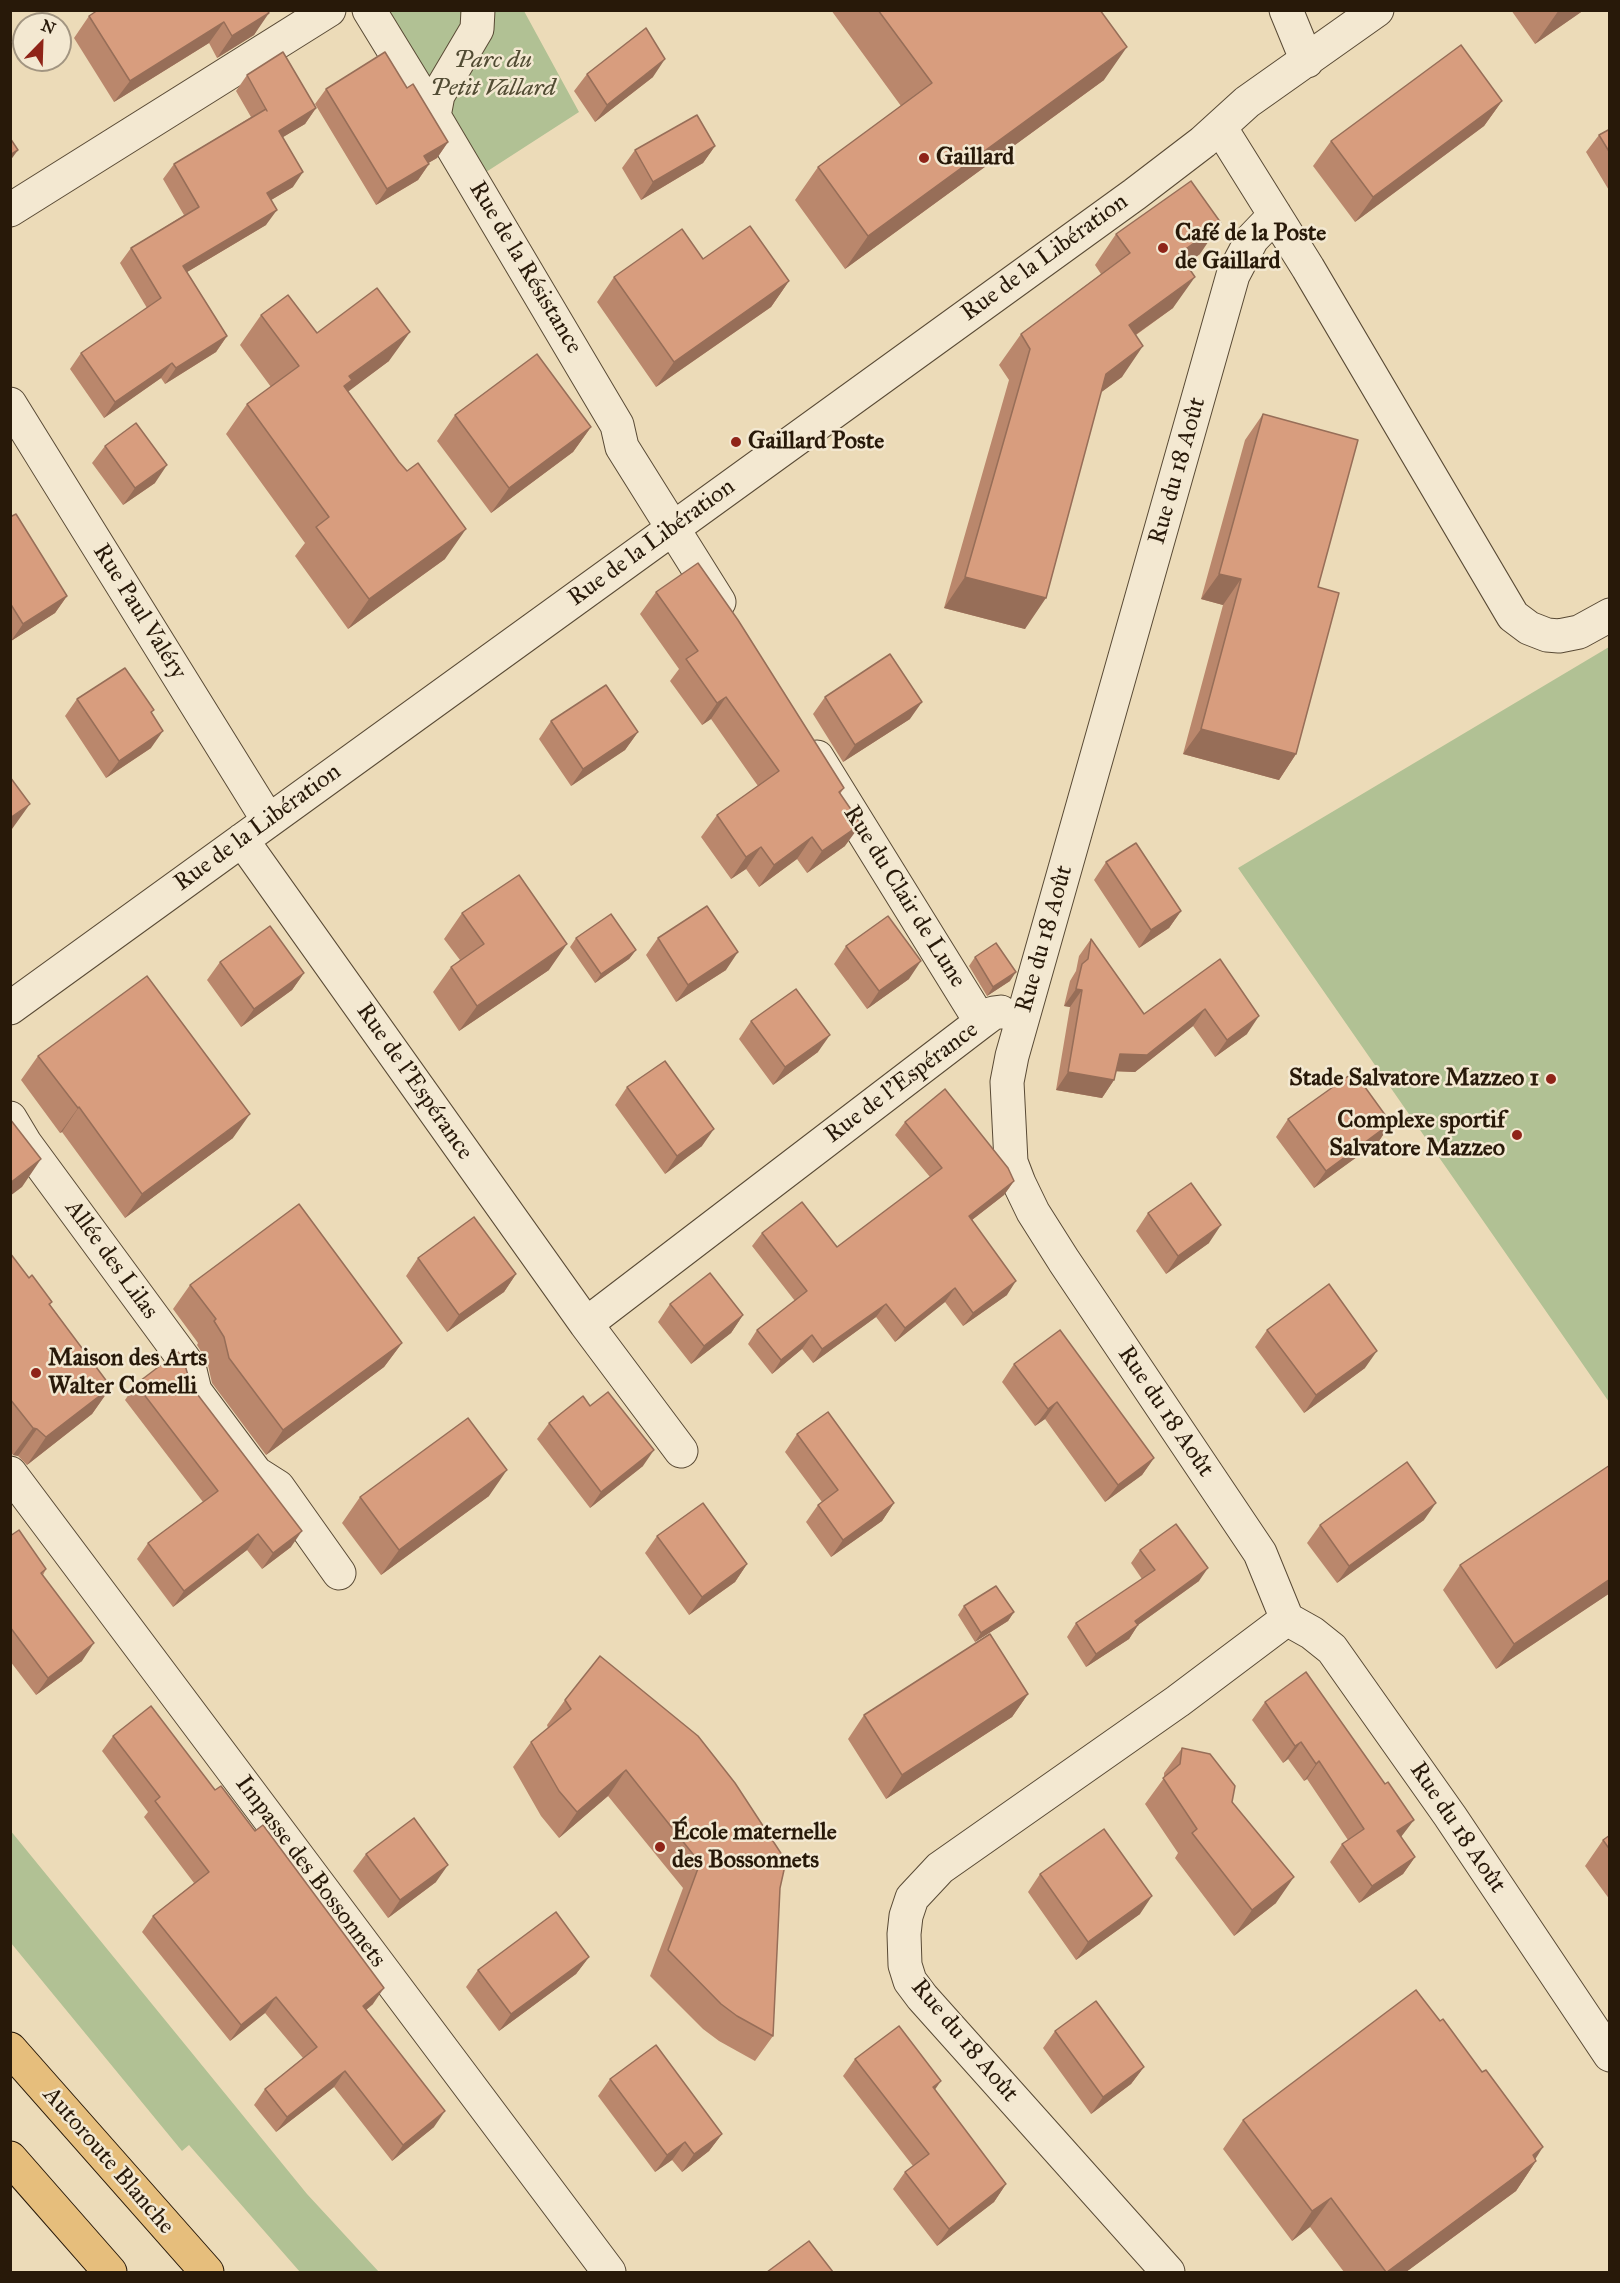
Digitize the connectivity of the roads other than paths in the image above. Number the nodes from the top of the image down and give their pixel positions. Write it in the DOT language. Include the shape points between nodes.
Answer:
graph roads {
  1 [pos="329,10"];
  2 [pos="369,10"];
  3 [pos="478,10"];
  4 [pos="1286,10"];
  5 [pos="1377,10"];
  6 [pos="1307,61"];
  7 [pos="434,116"];
  8 [pos="1220,127"];
  9 [pos="10,210"];
  10 [pos="1275,215"];
  11 [pos="10,404"];
  12 [pos="672,529"];
  13 [pos="1610,615"];
  14 [pos="736,629"];
  15 [pos="799,729"];
  16 [pos="268,820"];
  17 [pos="242,840"];
  18 [pos="10,1008"];
  19 [pos="1023,1017"];
  20 [pos="981,1022"];
  21 [pos="10,1118"];
  22 [pos="586,1324"];
  23 [pos="681,1451"];
  24 [pos="10,1473"];
  25 [pos="339,1573"];
  26 [pos="1287,1619"];
  27 [pos="10,2049"];
  28 [pos="1610,2055"];
  29 [pos="10,2158"];
  30 [pos="110,2272"];
  31 [pos="207,2272"];
  32 [pos="609,2272"];
  33 [pos="1168,2272"];
  1 -- 9 [label="street"];
  2 -- 7 [label="street, Rue de la Résistance"];
  3 -- 7 [label="street" via="477,28 438,94"];
  4 -- 6 [label="street"];
  5 -- 6 [label="street, Rue de la Libération"];
  6 -- 8 [label="street, Rue de la Libération" via="1247,102"];
  7 -- 12 [label="street, Rue de la Résistance" via="617,424 622,447"];
  8 -- 10 [label="street"];
  8 -- 12 [label="street, Rue de la Libération" via="1135,194"];
  10 -- 13 [label="street" via="1513,616 1528,628 1559,636 1579,632"];
  10 -- 19 [label="street, Rue du 18 Août" via="1252,238 1233,275"];
  11 -- 16 [label="street, Rue Paul Valéry"];
  12 -- 14 [label="street"];
  12 -- 16 [label="street, Rue de la Libération"];
  15 -- 20 [label="street, Rue du Clair de Lune"];
  16 -- 17 [label="street, Rue de la Libération"];
  17 -- 18 [label="street, Rue de la Libération"];
  17 -- 22 [label="street, Rue de l'Espérance"];
  19 -- 20 [label="street, Rue de l'Espérance" via="1000,1012"];
  19 -- 26 [label="street, Rue du 18 Août" via="1007,1082 1011,1162 1019,1183 1064,1261 1260,1553"];
  20 -- 22 [label="street, Rue de l'Espérance"];
  21 -- 25 [label="street, Allée des Lilas" via="189,1366 195,1391 256,1473 278,1487"];
  22 -- 23 [label="street, Rue de l'Espérance"];
  24 -- 32 [label="street, Impasse des Bossonnets"];
  26 -- 28 [label="street, Rue du 18 Août" via="1332,1649 1450,1816"];
  26 -- 33 [label="street, Rue du 18 Août" via="1162,1713 940,1868 912,1898 906,1916 905,1965 910,1981"];
  27 -- 31 [label="highway, Autoroute Blanche"];
  29 -- 30 [label="highway"];
}
